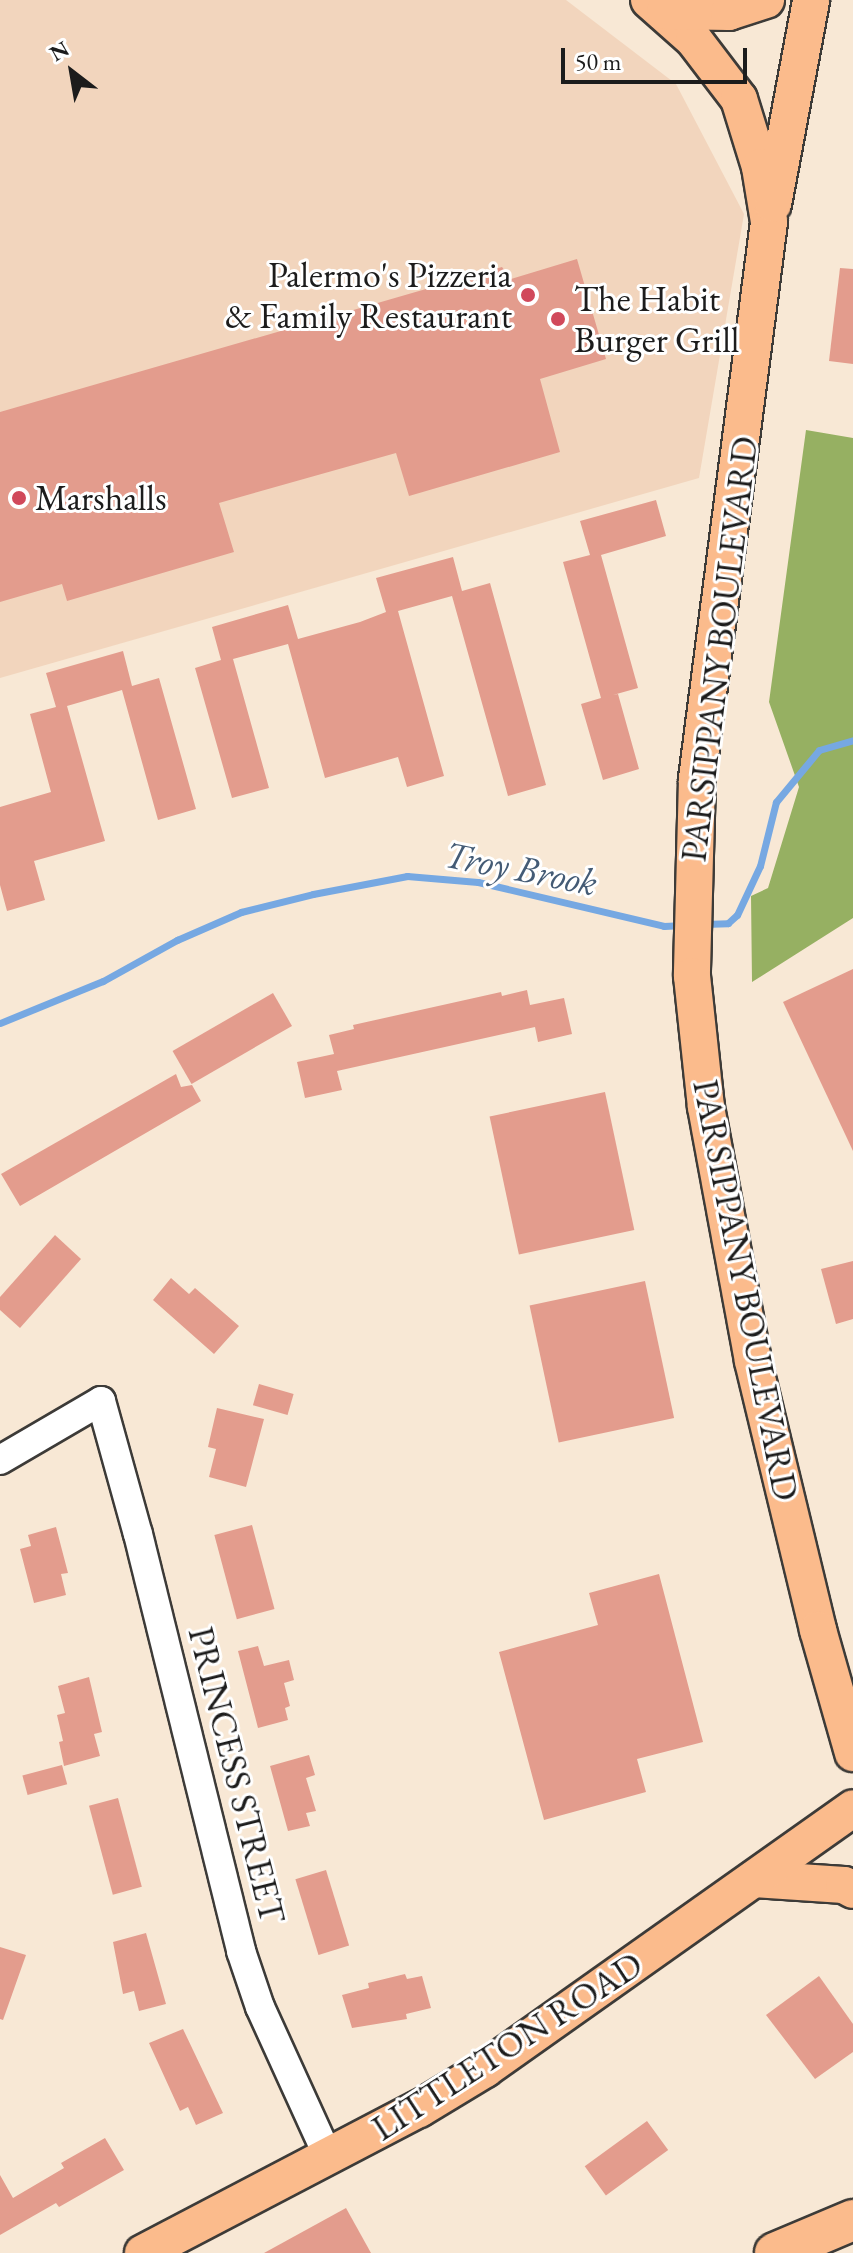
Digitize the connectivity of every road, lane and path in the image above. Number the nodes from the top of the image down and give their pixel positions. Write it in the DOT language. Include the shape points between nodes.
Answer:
graph roads {
  1 [pos="766,0"];
  2 [pos="811,0"];
  3 [pos="657,6"];
  4 [pos="769,222"];
  5 [pos="0,1460"];
  6 [pos="853,1753"];
  7 [pos="853,1808"];
  8 [pos="754,1879"];
  9 [pos="853,1890"];
  10 [pos="328,2156"];
  11 [pos="853,2220"];
  12 [pos="143,2253"];
  13 [pos="775,2253"];
  1 -- 3 [label="main road" via="729,12"];
  2 -- 4 [label="main road"];
  3 -- 4 [label="main road, PARSIPPANY BOULEVARD" via="694,40 739,99 760,167"];
  4 -- 6 [label="main road, PARSIPPANY BOULEVARD" via="697,779 690,950 706,1107 753,1361"];
  5 -- 10 [label="street, PRINCESS STREET" via="101,1401 241,1951 260,2007"];
  7 -- 8 [label="main road, LITTLETON ROAD"];
  8 -- 9 [label="main road"];
  8 -- 10 [label="main road, LITTLETON ROAD" via="485,2069"];
  10 -- 12 [label="main road, LITTLETON ROAD"];
  11 -- 13 [label="highway"];
}
